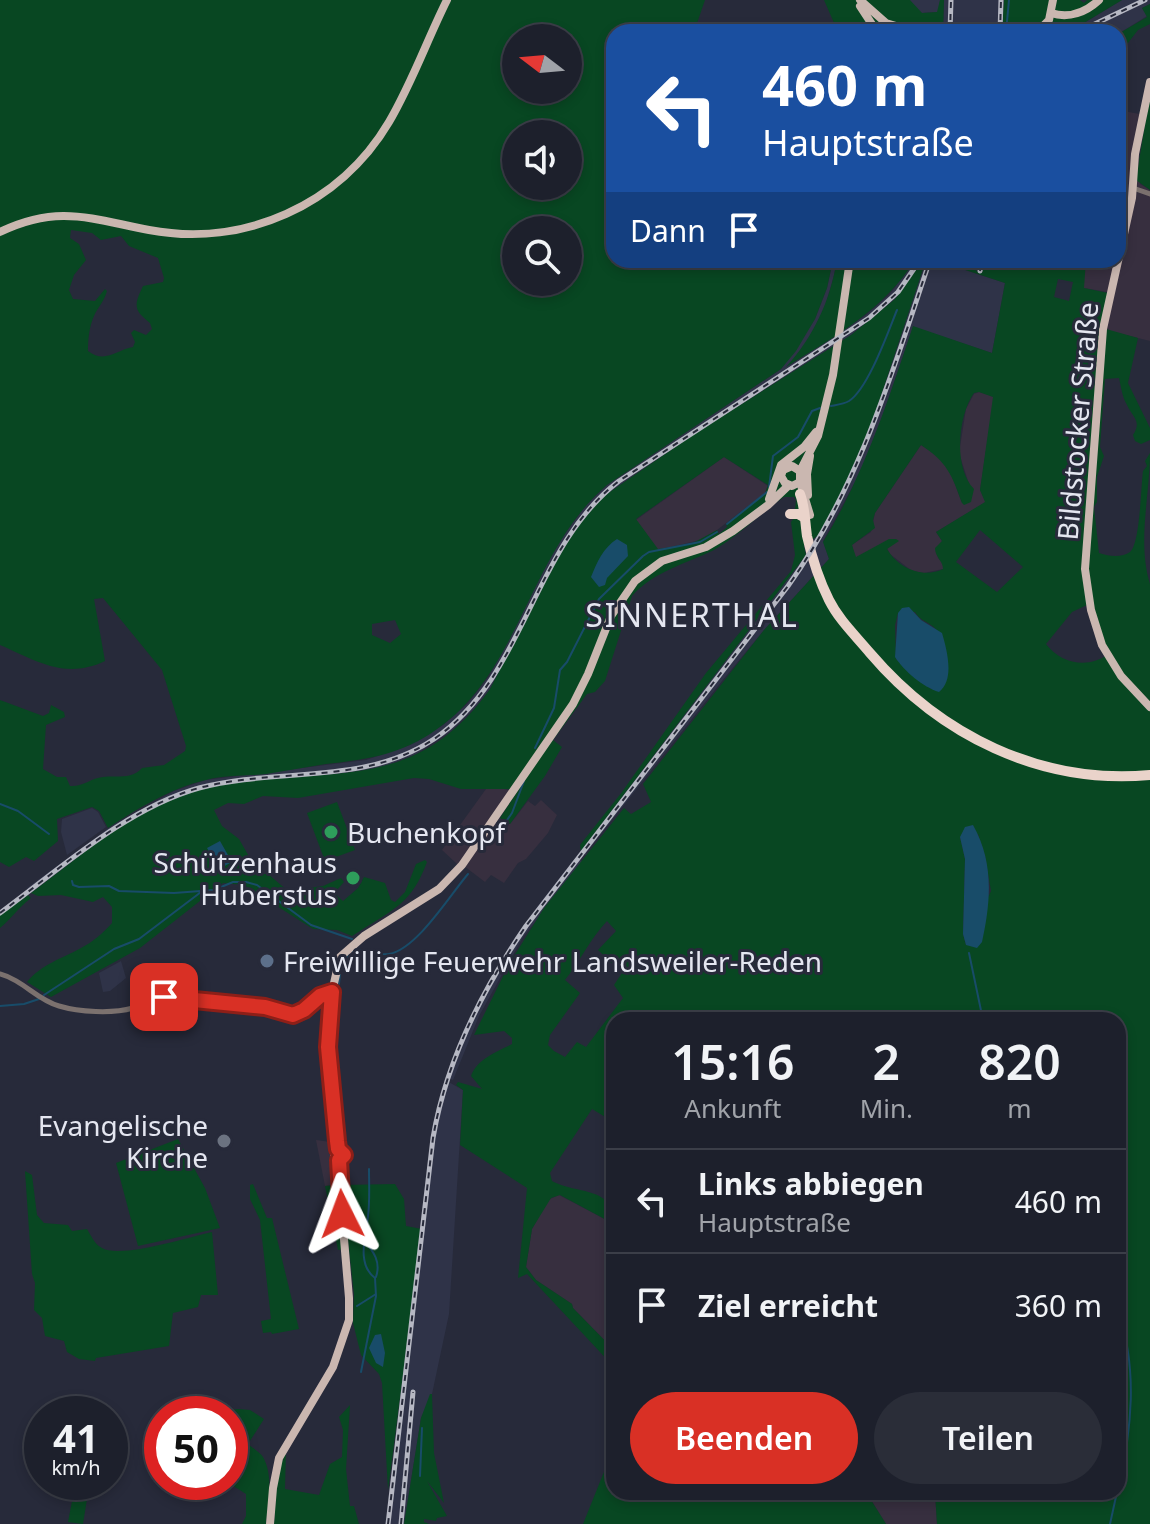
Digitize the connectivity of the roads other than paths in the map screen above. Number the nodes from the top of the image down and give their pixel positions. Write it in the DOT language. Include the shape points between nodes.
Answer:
graph roads {
  1 [pos="447,0"];
  2 [pos="1099,0"];
  3 [pos="859,1"];
  4 [pos="1052,7"];
  5 [pos="1068,15"];
  6 [pos="872,24"];
  7 [pos="877,24"];
  8 [pos="883,24"];
  9 [pos="889,24"];
  10 [pos="1047,24"];
  11 [pos="1150,82"];
  12 [pos="1133,188"];
  13 [pos="1150,194"];
  14 [pos="1126,221"];
  15 [pos="0,232"];
  16 [pos="849,268"];
  17 [pos="1116,268"];
  18 [pos="819,424"];
  19 [pos="812,448"];
  20 [pos="798,469"];
  21 [pos="793,486"];
  22 [pos="772,498"];
  23 [pos="801,514"];
  24 [pos="1150,707"];
  25 [pos="1150,775"];
  26 [pos="0,974"];
  27 [pos="332,992"];
  28 [pos="270,1524"];
  1 -- 15 [label="main road" via="381,135 322,195 279,218 223,233 164,233 63,215"];
  2 -- 5 [label="main road"];
  3 -- 6 [label="main road"];
  3 -- 7 [label="main road"];
  3 -- 8 [label="main road"];
  3 -- 9 [label="main road"];
  4 -- 5 [label="main road"];
  5 -- 10 [label="main road"];
  11 -- 12 [label="main road, Bildstocker Straße"];
  12 -- 13 [label="street"];
  12 -- 14 [label="main road, Bildstocker Straße"];
  16 -- 18 [label="main road" via="838,348"];
  17 -- 24 [label="main road, Bildstocker Straße" via="1103,329 1087,590 1102,645"];
  18 -- 19 [label="main road"];
  18 -- 20 [label="main road"];
  18 -- 22 [label="main road" via="804,447 781,465"];
  19 -- 20 [label="main road"];
  19 -- 23 [label="main road"];
  20 -- 21 [label="main road"];
  20 -- 21 [label="main road" via="783,470"];
  21 -- 22 [label="main road"];
  21 -- 22 [label="main road"];
  21 -- 23 [label="highway"];
  22 -- 27 [label="main road" via="706,547 652,567 628,589 573,704 462,865 446,884 345,951 337,962"];
  23 -- 25 [label="highway" via="836,613 920,704 1006,754 1073,773"];
  26 -- 27 [label="street" via="62,1007 118,1011 178,996 293,1015"];
  27 -- 28 [label="main road" via="328,1056 349,1320 333,1367 279,1458"];
}
